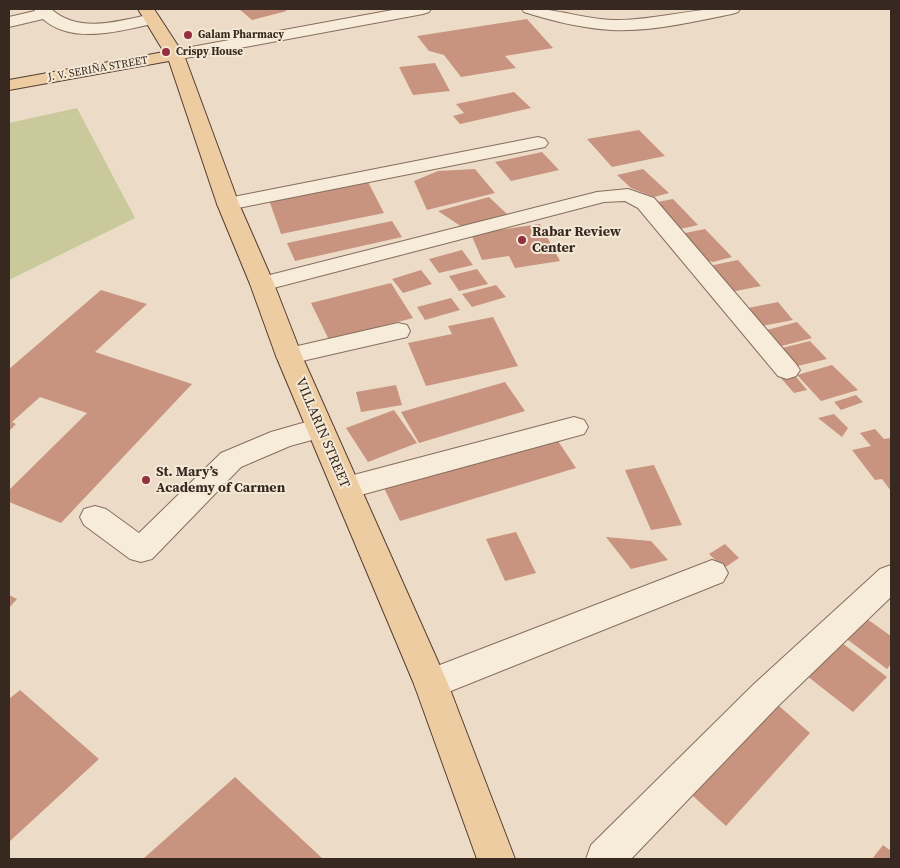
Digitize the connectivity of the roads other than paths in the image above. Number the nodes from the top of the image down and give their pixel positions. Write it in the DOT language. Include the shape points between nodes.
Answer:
graph roads {
  1 [pos="423,9"];
  2 [pos="530,9"];
  3 [pos="732,9"];
  4 [pos="44,11"];
  5 [pos="149,14"];
  6 [pos="9,22"];
  7 [pos="175,55"];
  8 [pos="9,85"];
  9 [pos="538,143"];
  10 [pos="228,204"];
  11 [pos="262,284"];
  12 [pos="398,330"];
  13 [pos="289,356"];
  14 [pos="787,370"];
  15 [pos="574,427"];
  16 [pos="320,428"];
  17 [pos="346,488"];
  18 [pos="94,517"];
  19 [pos="712,573"];
  20 [pos="891,578"];
  21 [pos="431,684"];
  22 [pos="496,859"];
  23 [pos="605,859"];
  1 -- 7 [label="street, J. V. SERIÑA STREET"];
  2 -- 3 [label="street" via="588,23 612,25 672,21"];
  4 -- 5 [label="street" via="62,25 82,28 110,27"];
  4 -- 6 [label="street"];
  5 -- 7 [label="main road, VILLARIN STREET"];
  7 -- 8 [label="main road, J. V. SERIÑA STREET"];
  7 -- 10 [label="main road, VILLARIN STREET"];
  9 -- 10 [label="street"];
  10 -- 11 [label="main road, VILLARIN STREET"];
  11 -- 13 [label="main road, VILLARIN STREET"];
  11 -- 14 [label="street" via="604,196 628,195 646,204"];
  12 -- 13 [label="street"];
  13 -- 16 [label="main road, VILLARIN STREET"];
  15 -- 17 [label="street"];
  16 -- 17 [label="main road, VILLARIN STREET"];
  16 -- 18 [label="street" via="281,439 231,460 141,550"];
  17 -- 21 [label="main road, VILLARIN STREET"];
  19 -- 21 [label="street"];
  20 -- 23 [label="street" via="766,695"];
  21 -- 22 [label="main road, VILLARIN STREET"];
}
